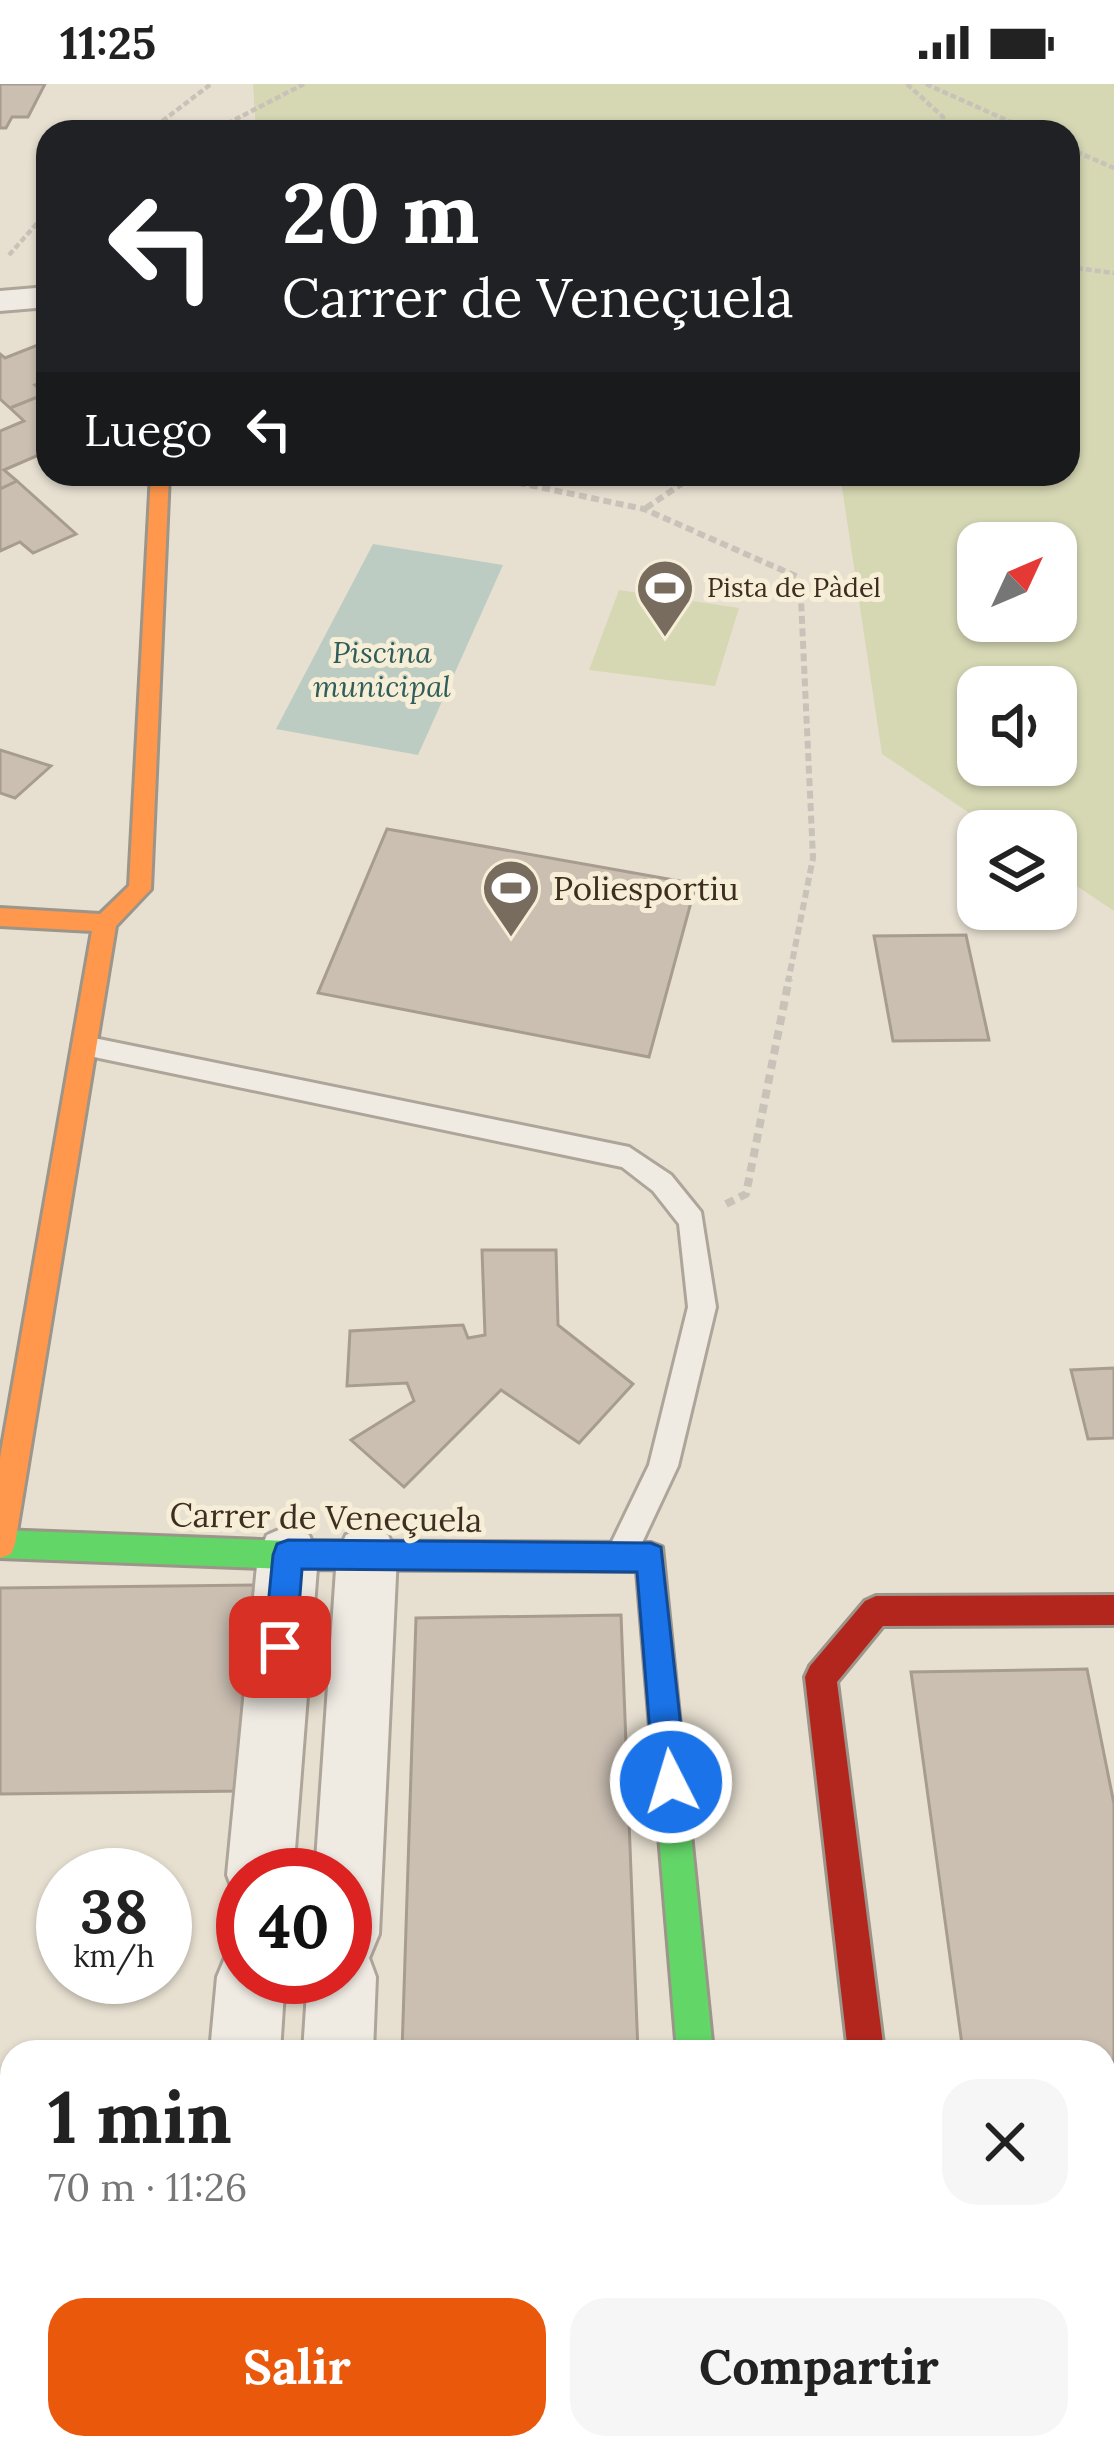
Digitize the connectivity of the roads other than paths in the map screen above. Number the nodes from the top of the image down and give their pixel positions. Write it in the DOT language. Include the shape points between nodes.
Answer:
graph roads {
  1 [pos="36,298"];
  2 [pos="0,301"];
  3 [pos="159,486"];
  4 [pos="0,917"];
  5 [pos="105,923"];
  6 [pos="84,1046"];
  7 [pos="0,1544"];
  8 [pos="288,1555"];
  9 [pos="367,1555"];
  10 [pos="620,1557"];
  11 [pos="1114,1610"];
  12 [pos="262,1848"];
  13 [pos="350,1848"];
  14 [pos="248,2004"];
  15 [pos="341,2004"];
  16 [pos="245,2040"];
  17 [pos="339,2040"];
  18 [pos="694,2040"];
  19 [pos="865,2040"];
  1 -- 2 [label="street"];
  3 -- 5 [label="street" via="140,889"];
  4 -- 5 [label="street"];
  5 -- 6 [label="street, Carrer de Veneçuela"];
  6 -- 7 [label="street, Carrer de Veneçuela"];
  6 -- 10 [label="lane" via="629,1159 662,1184 692,1220 702,1306 663,1466"];
  7 -- 8 [label="street, Carrer de Veneçuela"];
  8 -- 9 [label="street, Carrer de Veneçuela"];
  8 -- 12 [label="street"];
  9 -- 10 [label="street, Carrer de Veneçuela"];
  9 -- 13 [label="street"];
  10 -- 18 [label="street, Carrer de Veneçuela" via="651,1557"];
  11 -- 19 [label="street" via="876,1610 821,1677"];
  14 -- 16 [label="street"];
  15 -- 17 [label="street"];
}
